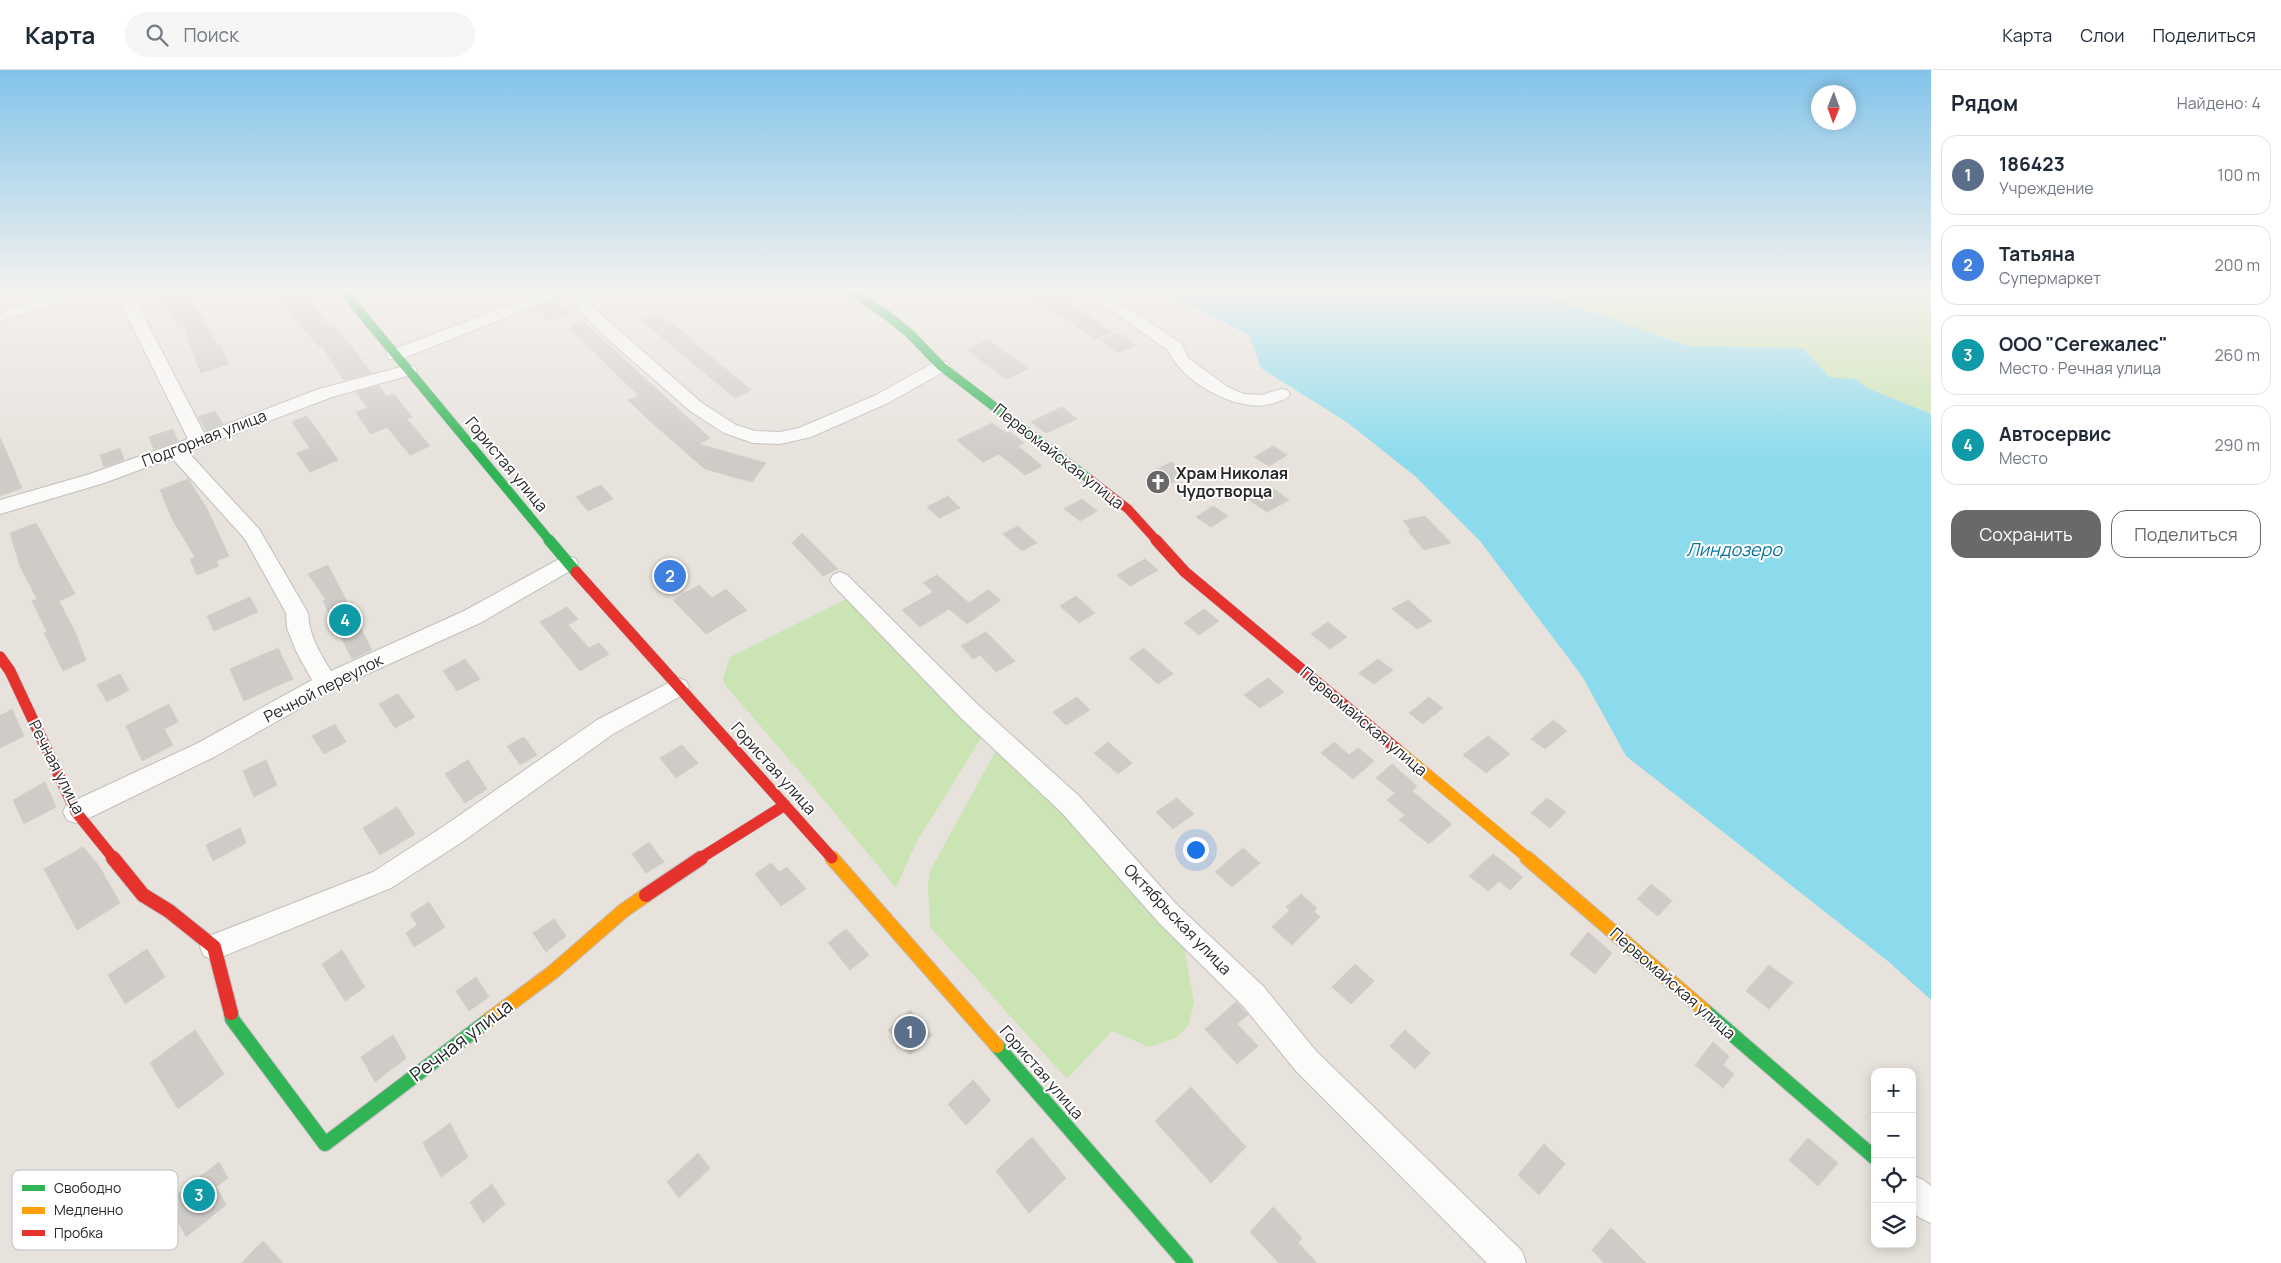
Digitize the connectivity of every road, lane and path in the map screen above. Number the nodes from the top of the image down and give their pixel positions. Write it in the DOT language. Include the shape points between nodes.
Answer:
graph roads {
  1 [pos="151,347"];
  2 [pos="388,347"];
  3 [pos="416,347"];
  4 [pos="627,347"];
  5 [pos="923,347"];
  6 [pos="1175,347"];
  7 [pos="395,355"];
  8 [pos="941,366"];
  9 [pos="408,370"];
  10 [pos="1281,394"];
  11 [pos="199,442"];
  12 [pos="176,451"];
  13 [pos="0,507"];
  14 [pos="568,563"];
  15 [pos="840,580"];
  16 [pos="0,657"];
  17 [pos="326,683"];
  18 [pos="678,687"];
  19 [pos="785,805"];
  20 [pos="76,812"];
  21 [pos="214,947"];
  22 [pos="1871,1155"];
  23 [pos="1916,1194"];
  24 [pos="1931,1207"];
  25 [pos="1186,1263"];
  26 [pos="1510,1263"];
  1 -- 11 [label="street"];
  2 -- 7 [label="street, Гористая улица"];
  3 -- 7 [label="street"];
  4 -- 8 [label="street" via="696,407 730,429 753,437 780,438 804,433 882,399"];
  5 -- 8 [label="street, Первомайская улица"];
  6 -- 10 [label="street" via="1180,361 1222,391 1241,399 1264,401"];
  7 -- 9 [label="street, Гористая улица"];
  8 -- 22 [label="street, Первомайская улица" via="1128,509 1185,572 1567,891"];
  9 -- 11 [label="street, Подгорная улица" via="361,381 282,408"];
  9 -- 14 [label="street, Гористая улица"];
  11 -- 12 [label="street, Подгорная улица"];
  12 -- 13 [label="street, Подгорная улица" via="103,477"];
  12 -- 17 [label="street" via="252,534 297,613 298,628 307,651"];
  14 -- 17 [label="street, Речной переулок" via="472,617"];
  14 -- 18 [label="street, Гористая улица"];
  15 -- 26 [label="street, Октябрьская улица" via="969,711 1070,804 1169,915 1253,996 1306,1061"];
  16 -- 20 [label="street, Речная улица" via="10,671"];
  17 -- 20 [label="street, Речной переулок" via="206,750"];
  18 -- 19 [label="street, Гористая улица"];
  18 -- 21 [label="street" via="604,727 382,880"];
  19 -- 21 [label="street, Речная улица" via="623,911 553,972 325,1144 232,1019"];
  19 -- 25 [label="street, Гористая улица"];
  20 -- 21 [label="street, Речная улица" via="143,895"];
  23 -- 24 [label="street"];
}
